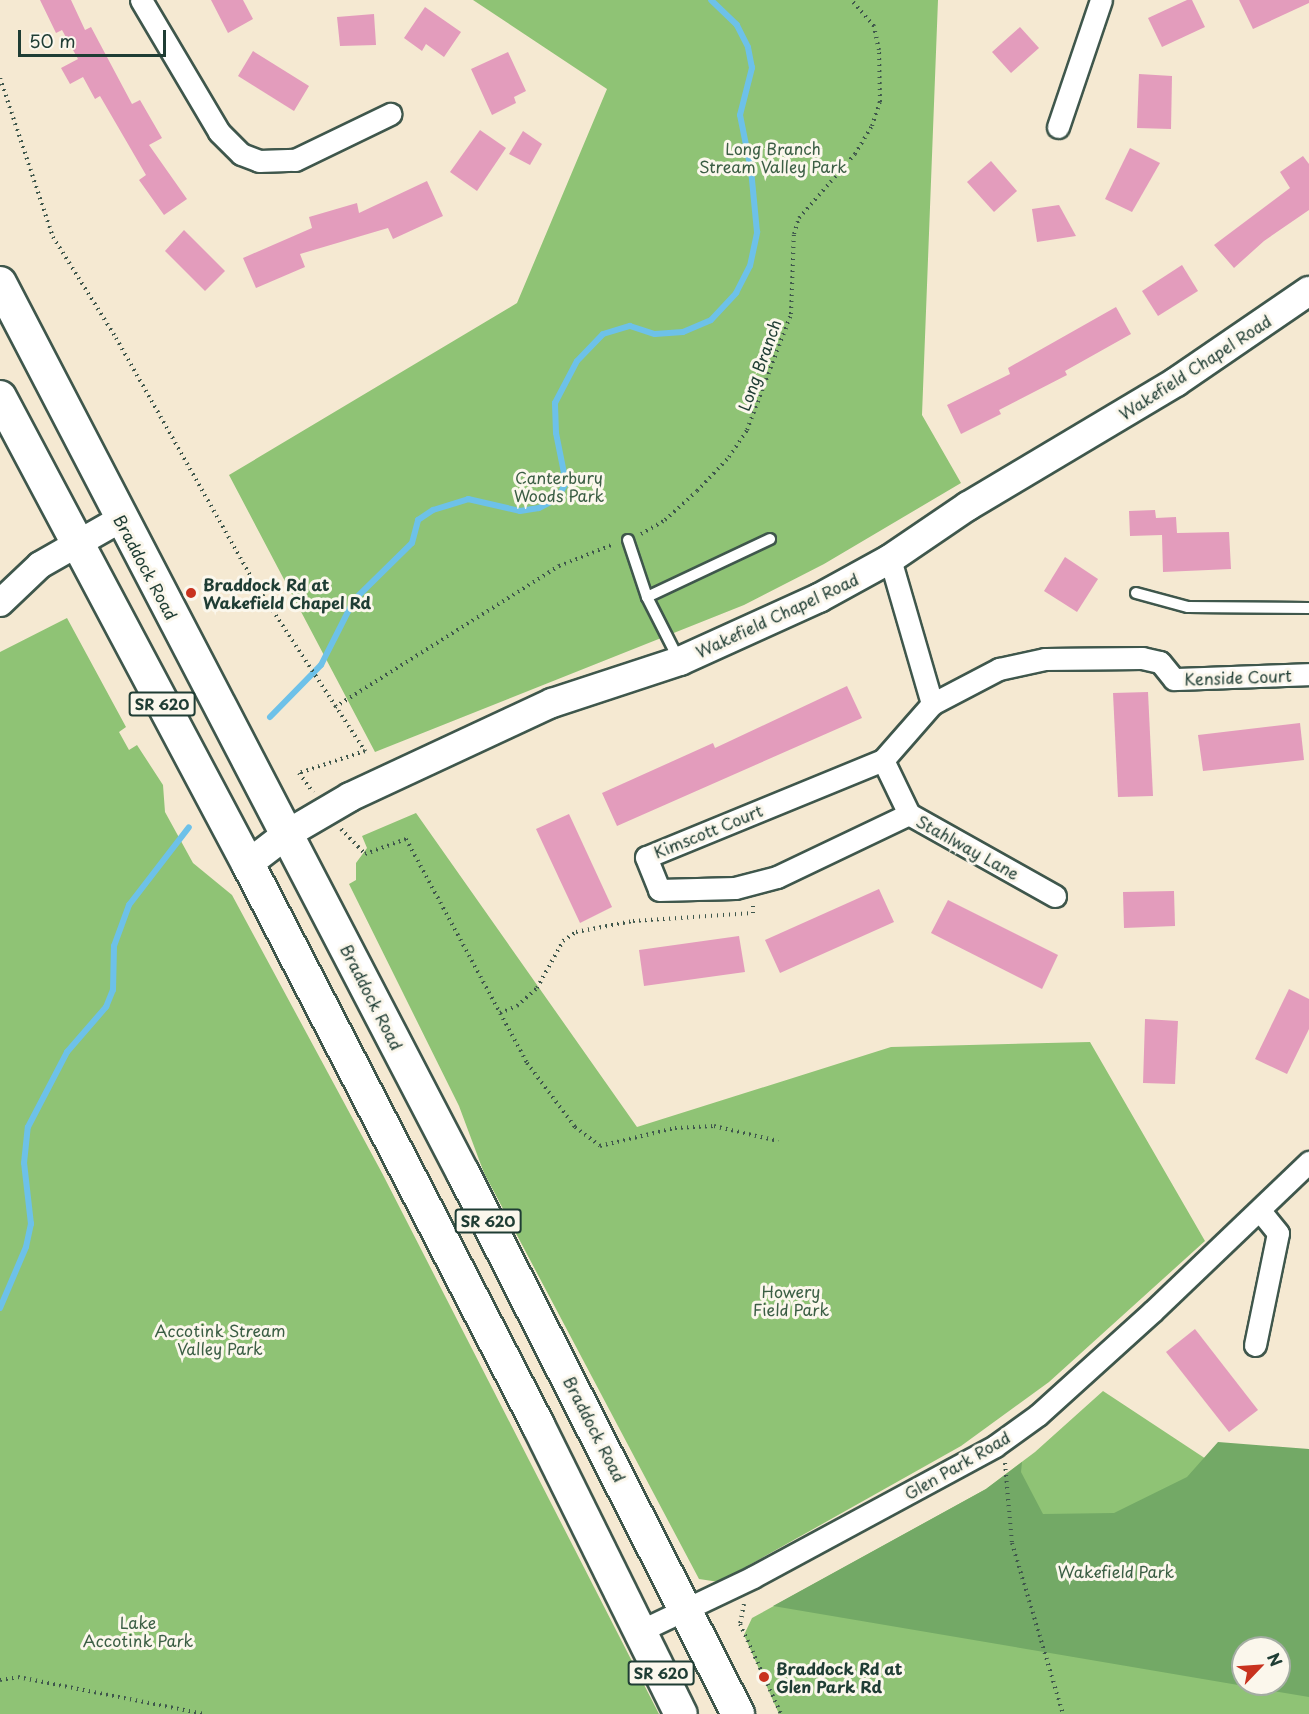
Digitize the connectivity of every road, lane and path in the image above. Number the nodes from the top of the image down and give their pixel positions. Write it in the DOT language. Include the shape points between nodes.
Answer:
graph roads {
  1 [pos="141,0"];
  2 [pos="851,0"];
  3 [pos="1101,0"];
  4 [pos="0,78"];
  5 [pos="390,114"];
  6 [pos="1058,127"];
  7 [pos="0,283"];
  8 [pos="1309,291"];
  9 [pos="0,397"];
  10 [pos="121,519"];
  11 [pos="770,539"];
  12 [pos="628,540"];
  13 [pos="76,543"];
  14 [pos="890,559"];
  15 [pos="1136,593"];
  16 [pos="647,597"];
  17 [pos="0,603"];
  18 [pos="1309,608"];
  19 [pos="680,661"];
  20 [pos="1309,675"];
  21 [pos="932,704"];
  22 [pos="335,707"];
  23 [pos="365,752"];
  24 [pos="883,760"];
  25 [pos="909,814"];
  26 [pos="287,834"];
  27 [pos="351,842"];
  28 [pos="248,864"];
  29 [pos="752,884"];
  30 [pos="1055,896"];
  31 [pos="500,1013"];
  32 [pos="778,1141"];
  33 [pos="1309,1162"];
  34 [pos="1260,1212"];
  35 [pos="1255,1345"];
  36 [pos="996,1458"];
  37 [pos="749,1597"];
  38 [pos="687,1610"];
  39 [pos="640,1631"];
  40 [pos="0,1680"];
  41 [pos="205,1714"];
  42 [pos="681,1714"];
  43 [pos="738,1714"];
  44 [pos="781,1714"];
  45 [pos="1063,1714"];
  1 -- 5 [label="street" via="219,132 241,154 259,161 295,160"];
  2 -- 12 [label="path, Long Branch" via="874,26 882,77 880,102 864,141 799,218 794,234 791,314 747,430 729,457 681,506 648,531"];
  3 -- 6 [label="street"];
  4 -- 22 [label="path" via="53,237"];
  7 -- 10 [label="main road, Braddock Road / SR 620"];
  8 -- 14 [label="main road, Wakefield Chapel Road" via="1233,346 968,506"];
  9 -- 13 [label="main road, SR 620"];
  10 -- 13 [label="street"];
  10 -- 26 [label="main road, Braddock Road / SR 620"];
  11 -- 16 [label="lane"];
  12 -- 16 [label="lane"];
  12 -- 22 [label="path, Long Branch" via="558,566"];
  13 -- 17 [label="street" via="40,565"];
  13 -- 28 [label="main road, SR 620"];
  14 -- 19 [label="main road, Wakefield Chapel Road" via="819,598"];
  14 -- 21 [label="street"];
  15 -- 18 [label="lane" via="1188,607"];
  16 -- 19 [label="lane"];
  19 -- 26 [label="main road, Wakefield Chapel Road" via="552,703 350,797"];
  20 -- 21 [label="street, Kenside Court" via="1174,679 1160,662 1142,658 1045,659 999,669"];
  21 -- 24 [label="street"];
  22 -- 23 [label="path"];
  24 -- 25 [label="street, Stahlway Lane"];
  24 -- 29 [label="street, Kimscott Court" via="646,857 659,890"];
  25 -- 29 [label="street, Kimscott Court" via="788,872"];
  25 -- 30 [label="street, Stahlway Lane"];
  26 -- 28 [label="main road, Wakefield Chapel Road"];
  26 -- 38 [label="main road, Braddock Road / SR 620"];
  27 -- 31 [label="path" via="365,854 406,839"];
  28 -- 39 [label="main road, SR 620"];
  29 -- 31 [label="path" via="753,912 633,921 576,932 563,940 537,988 517,1006"];
  31 -- 32 [label="path" via="527,1063 575,1127 600,1146 675,1128 714,1126"];
  33 -- 34 [label="street, Glen Park Road"];
  34 -- 35 [label="street" via="1278,1233"];
  34 -- 36 [label="street, Glen Park Road"];
  36 -- 38 [label="street, Glen Park Road"];
  36 -- 45 [label="path" via="1012,1543"];
  37 -- 44 [label="path" via="742,1607 740,1624"];
  38 -- 39 [label="street, Glen Park Road"];
  38 -- 43 [label="main road, Braddock Road / SR 620"];
  39 -- 42 [label="main road, SR 620"];
  40 -- 41 [label="path" via="18,1677"];
}
